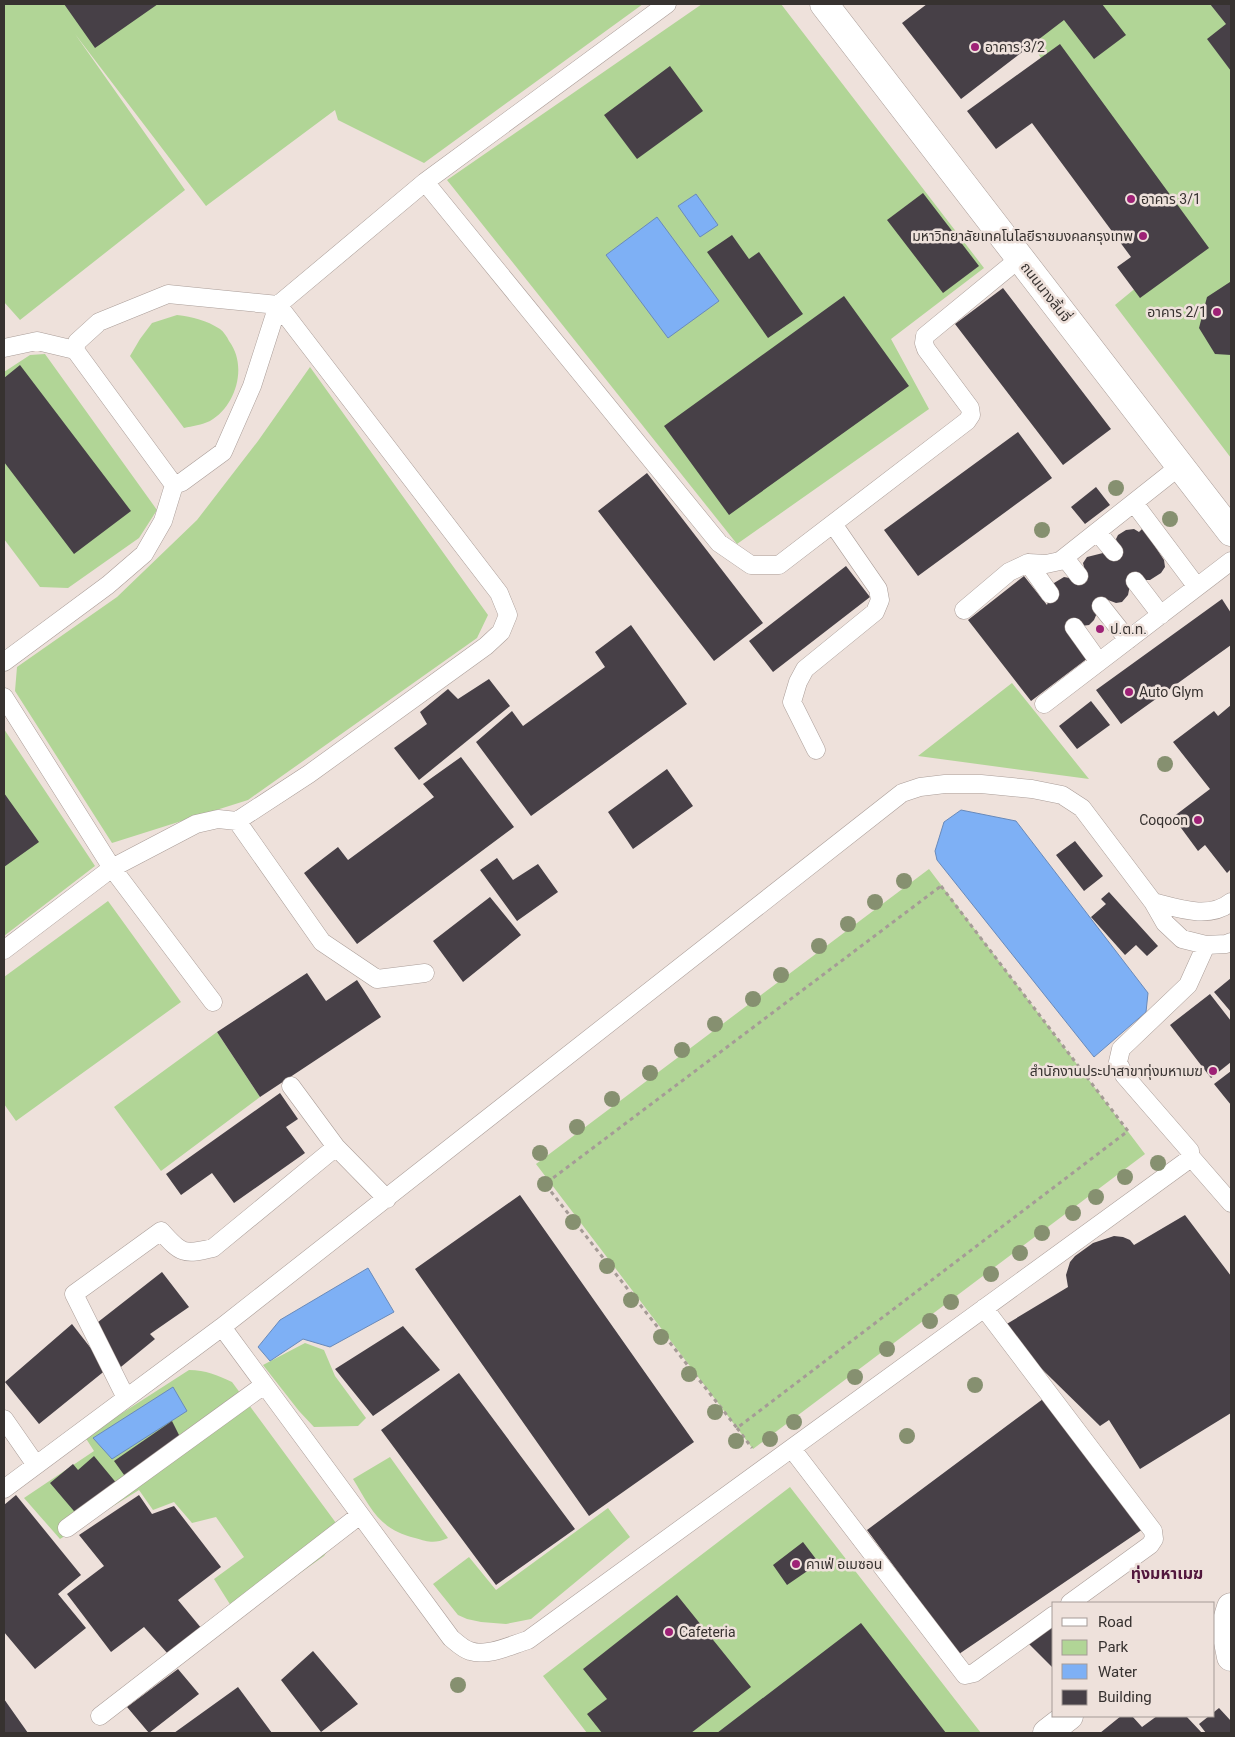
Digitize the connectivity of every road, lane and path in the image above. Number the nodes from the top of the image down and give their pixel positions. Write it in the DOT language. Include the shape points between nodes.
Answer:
graph roads {
  1 [pos="667,4"];
  2 [pos="824,4"];
  3 [pos="425,182"];
  4 [pos="1020,258"];
  5 [pos="278,304"];
  6 [pos="4,348"];
  7 [pos="75,350"];
  8 [pos="1180,466"];
  9 [pos="174,485"];
  10 [pos="1134,504"];
  11 [pos="833,524"];
  12 [pos="1231,532"];
  13 [pos="1098,533"];
  14 [pos="1114,552"];
  15 [pos="1065,558"];
  16 [pos="1231,562"];
  17 [pos="1028,563"];
  18 [pos="1079,576"];
  19 [pos="1135,581"];
  20 [pos="1197,587"];
  21 [pos="1050,594"];
  22 [pos="1102,606"];
  23 [pos="964,610"];
  24 [pos="1161,615"];
  25 [pos="1074,628"];
  26 [pos="1128,640"];
  27 [pos="4,662"];
  28 [pos="1099,662"];
  29 [pos="4,696"];
  30 [pos="1044,704"];
  31 [pos="816,750"];
  32 [pos="237,821"];
  33 [pos="112,868"];
  34 [pos="1153,902"];
  35 [pos="1231,902"];
  36 [pos="1231,942"];
  37 [pos="1206,945"];
  38 [pos="4,950"];
  39 [pos="425,973"];
  40 [pos="213,1002"];
  41 [pos="291,1086"];
  42 [pos="1128,1131"];
  43 [pos="336,1147"];
  44 [pos="1190,1156"];
  45 [pos="387,1199"];
  46 [pos="1231,1203"];
  47 [pos="984,1308"];
  48 [pos="222,1327"];
  49 [pos="264,1384"];
  50 [pos="126,1398"];
  51 [pos="4,1419"];
  52 [pos="792,1449"];
  53 [pos="36,1465"];
  54 [pos="4,1490"];
  55 [pos="360,1515"];
  56 [pos="67,1528"];
  57 [pos="1071,1602"];
  58 [pos="1052,1616"];
  59 [pos="1223,1621"];
  60 [pos="1231,1657"];
  61 [pos="100,1716"];
  62 [pos="1068,1717"];
  63 [pos="1047,1733"];
  1 -- 3 [label="lane"];
  2 -- 4 [label="main road, ถนนนางลิ้นจี่"];
  3 -- 5 [label="lane"];
  3 -- 11 [label="lane" via="718,543 751,565 779,565"];
  4 -- 8 [label="main road, ถนนนางลิ้นจี่"];
  4 -- 11 [label="lane" via="925,336 926,349 970,408 971,415 967,421"];
  5 -- 7 [label="lane" via="168,294 99,322 77,342"];
  5 -- 9 [label="lane" via="252,386 223,452"];
  5 -- 32 [label="lane" via="499,593 508,615 501,632 486,646 309,774"];
  6 -- 7 [label="lane" via="37,340"];
  7 -- 9 [label="lane"];
  8 -- 10 [label="lane"];
  8 -- 12 [label="main road, ถนนนางลิ้นจี่"];
  9 -- 27 [label="lane" via="163,521 144,554 108,585"];
  10 -- 13 [label="lane"];
  10 -- 20 [label="lane"];
  11 -- 31 [label="lane" via="878,589 880,600 875,612 805,669 798,682 792,702"];
  13 -- 14 [label="lane"];
  13 -- 15 [label="lane"];
  15 -- 17 [label="lane" via="1046,564"];
  15 -- 18 [label="lane"];
  16 -- 20 [label="lane"];
  17 -- 21 [label="lane"];
  17 -- 23 [label="lane" via="1009,572"];
  19 -- 24 [label="lane"];
  20 -- 24 [label="lane"];
  22 -- 26 [label="lane"];
  24 -- 26 [label="lane"];
  25 -- 28 [label="lane"];
  26 -- 28 [label="lane"];
  28 -- 30 [label="lane"];
  29 -- 33 [label="lane"];
  32 -- 33 [label="lane" via="218,819 196,824"];
  32 -- 39 [label="lane" via="322,942 377,979"];
  33 -- 38 [label="lane"];
  33 -- 40 [label="lane"];
  34 -- 35 [label="lane" via="1200,913"];
  34 -- 37 [label="lane" via="1165,923 1182,939"];
  34 -- 45 [label="lane" via="1082,808 1062,795 972,784 920,787 902,793"];
  36 -- 37 [label="lane"];
  37 -- 44 [label="lane" via="1188,985 1121,1050 1118,1062 1124,1074 1190,1151"];
  41 -- 43 [label="lane"];
  42 -- 42 [label="path" via="941,886 545,1184 737,1428"];
  43 -- 45 [label="lane"];
  43 -- 50 [label="lane" via="213,1248 192,1253 176,1248 161,1231 74,1294"];
  44 -- 46 [label="lane"];
  44 -- 47 [label="lane"];
  45 -- 48 [label="lane"];
  47 -- 52 [label="lane"];
  47 -- 57 [label="lane" via="1153,1531 1154,1539 1150,1545"];
  48 -- 49 [label="lane"];
  48 -- 50 [label="lane"];
  49 -- 55 [label="lane"];
  49 -- 56 [label="lane"];
  50 -- 53 [label="lane"];
  51 -- 53 [label="lane"];
  52 -- 55 [label="lane" via="528,1640 489,1652 472,1652 451,1638"];
  52 -- 58 [label="lane" via="965,1675 974,1673"];
  53 -- 54 [label="lane"];
  55 -- 61 [label="lane"];
  59 -- 60 [label="main road"];
  62 -- 63 [label="main road"];
}
